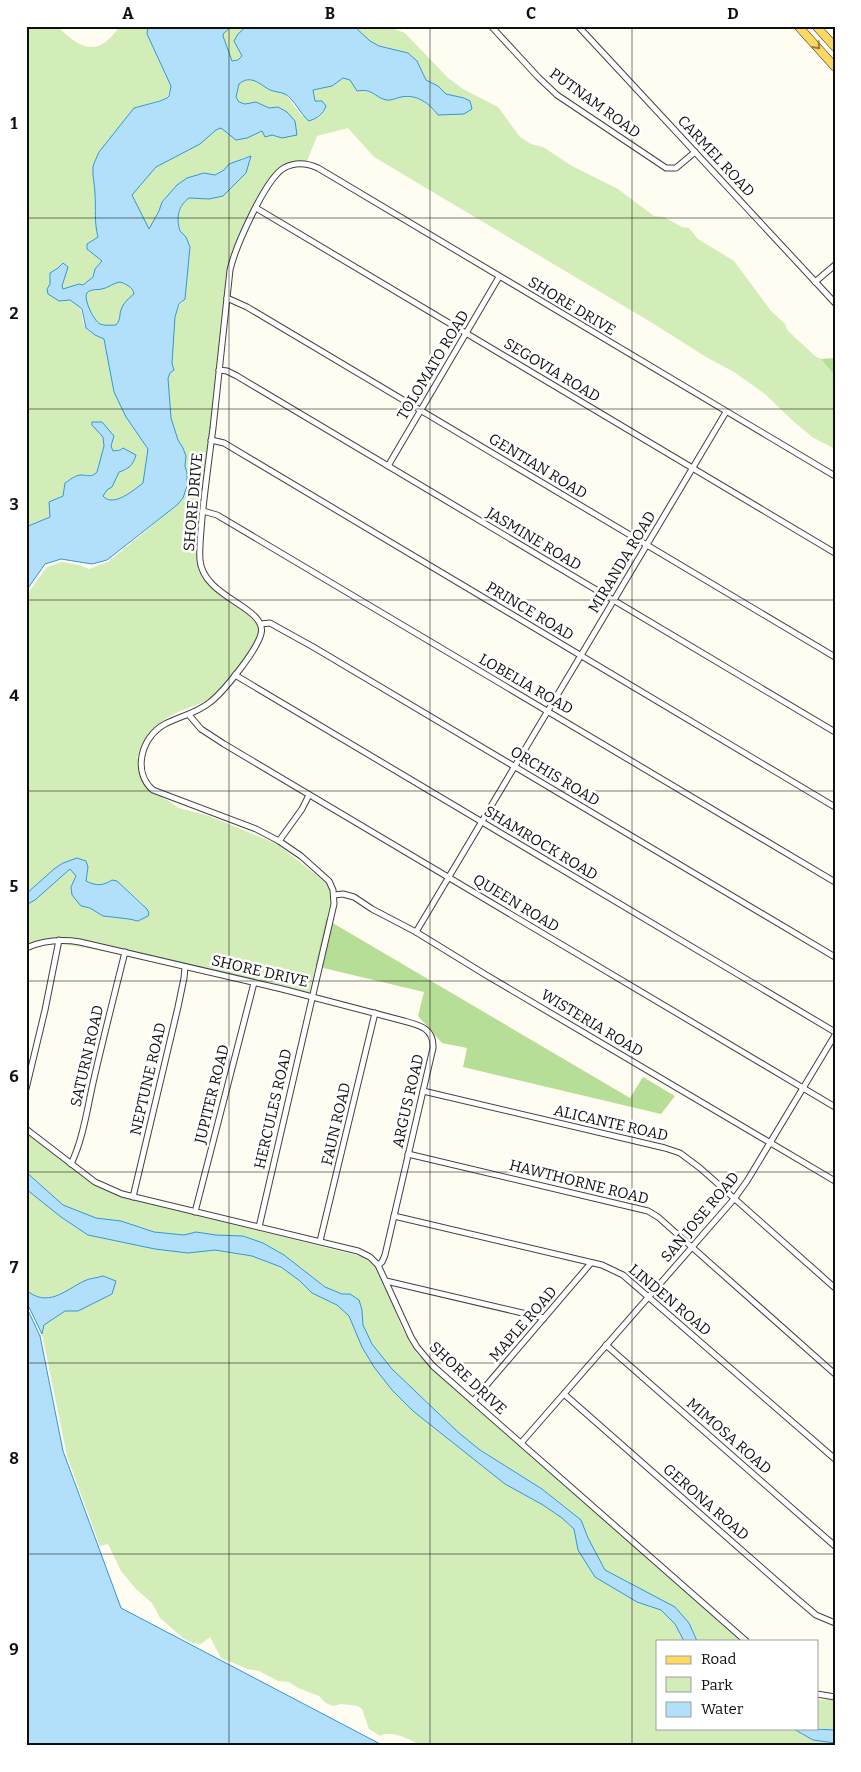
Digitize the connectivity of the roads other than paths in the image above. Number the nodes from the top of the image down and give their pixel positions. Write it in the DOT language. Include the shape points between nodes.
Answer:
graph roads {
  1 [pos="491,26"];
  2 [pos="578,26"];
  3 [pos="798,26"];
  4 [pos="816,26"];
  5 [pos="835,47"];
  6 [pos="835,66"];
  7 [pos="695,152"];
  8 [pos="256,208"];
  9 [pos="835,265"];
  10 [pos="499,277"];
  11 [pos="815,282"];
  12 [pos="227,298"];
  13 [pos="835,303"];
  14 [pos="466,333"];
  15 [pos="219,370"];
  16 [pos="420,410"];
  17 [pos="726,412"];
  18 [pos="211,440"];
  19 [pos="388,466"];
  20 [pos="692,469"];
  21 [pos="835,476"];
  22 [pos="203,511"];
  23 [pos="647,545"];
  24 [pos="835,553"];
  25 [pos="614,601"];
  26 [pos="261,624"];
  27 [pos="580,656"];
  28 [pos="835,657"];
  29 [pos="235,675"];
  30 [pos="548,711"];
  31 [pos="189,715"];
  32 [pos="835,732"];
  33 [pos="515,767"];
  34 [pos="309,795"];
  35 [pos="835,807"];
  36 [pos="482,822"];
  37 [pos="279,841"];
  38 [pos="448,877"];
  39 [pos="835,882"];
  40 [pos="334,895"];
  41 [pos="416,932"];
  42 [pos="59,940"];
  43 [pos="26,948"];
  44 [pos="126,952"];
  45 [pos="835,957"];
  46 [pos="185,967"];
  47 [pos="254,983"];
  48 [pos="312,997"];
  49 [pos="375,1013"];
  50 [pos="835,1034"];
  51 [pos="803,1088"];
  52 [pos="26,1089"];
  53 [pos="423,1091"];
  54 [pos="835,1107"];
  55 [pos="26,1129"];
  56 [pos="770,1144"];
  57 [pos="408,1154"];
  58 [pos="71,1164"];
  59 [pos="835,1182"];
  60 [pos="133,1198"];
  61 [pos="734,1199"];
  62 [pos="195,1212"];
  63 [pos="394,1216"];
  64 [pos="258,1227"];
  65 [pos="320,1241"];
  66 [pos="692,1248"];
  67 [pos="591,1263"];
  68 [pos="378,1265"];
  69 [pos="386,1282"];
  70 [pos="835,1288"];
  71 [pos="649,1296"];
  72 [pos="544,1318"];
  73 [pos="606,1345"];
  74 [pos="835,1374"];
  75 [pos="564,1394"];
  76 [pos="473,1401"];
  77 [pos="521,1443"];
  78 [pos="835,1460"];
  79 [pos="835,1546"];
  80 [pos="835,1623"];
  81 [pos="745,1640"];
  82 [pos="818,1694"];
  83 [pos="835,1696"];
  1 -- 7 [label="street, PUTNAM ROAD" via="557,95 666,168 676,168"];
  2 -- 7 [label="street, CARMEL ROAD"];
  3 -- 6 [label="main road, one-way"];
  4 -- 5 [label="main road"];
  7 -- 11 [label="street, CARMEL ROAD"];
  8 -- 10 [label="street, SHORE DRIVE" via="280,171 292,165 307,164"];
  8 -- 12 [label="street, SHORE DRIVE" via="236,249"];
  8 -- 14 [label="street, SEGOVIA ROAD"];
  9 -- 11 [label="street"];
  10 -- 14 [label="street, TOLOMATO ROAD"];
  10 -- 17 [label="street, SHORE DRIVE"];
  11 -- 13 [label="street, CARMEL ROAD"];
  12 -- 15 [label="street, SHORE DRIVE"];
  12 -- 16 [label="street, GENTIAN ROAD"];
  14 -- 16 [label="street, TOLOMATO ROAD"];
  14 -- 20 [label="street, SEGOVIA ROAD"];
  15 -- 18 [label="street, SHORE DRIVE"];
  15 -- 19 [label="street, JASMINE ROAD" via="228,371"];
  16 -- 19 [label="street, TOLOMATO ROAD"];
  16 -- 23 [label="street, GENTIAN ROAD"];
  17 -- 20 [label="street, MIRANDA ROAD"];
  17 -- 21 [label="street, SHORE DRIVE"];
  18 -- 22 [label="street, SHORE DRIVE"];
  18 -- 27 [label="street, PRINCE ROAD" via="224,443"];
  19 -- 25 [label="street, JASMINE ROAD"];
  20 -- 23 [label="street, MIRANDA ROAD"];
  20 -- 24 [label="street, SEGOVIA ROAD"];
  22 -- 26 [label="street, SHORE DRIVE" via="200,560 204,574 216,589 254,615"];
  22 -- 30 [label="street, LOBELIA ROAD" via="217,515"];
  23 -- 25 [label="street, MIRANDA ROAD"];
  23 -- 28 [label="street, GENTIAN ROAD"];
  25 -- 27 [label="street, MIRANDA ROAD"];
  25 -- 32 [label="street, JASMINE ROAD"];
  26 -- 29 [label="street" via="259,641"];
  26 -- 33 [label="street, ORCHIS ROAD" via="283,630"];
  27 -- 30 [label="street, MIRANDA ROAD"];
  27 -- 35 [label="street, PRINCE ROAD"];
  29 -- 31 [label="street" via="211,702"];
  29 -- 36 [label="street, SHAMROCK ROAD"];
  30 -- 33 [label="street, MIRANDA ROAD"];
  30 -- 39 [label="street, LOBELIA ROAD"];
  31 -- 34 [label="street, QUEEN ROAD" via="209,734"];
  31 -- 37 [label="street" via="165,724 148,741 140,765 145,783 159,794 256,829"];
  33 -- 36 [label="street, MIRANDA ROAD"];
  33 -- 45 [label="street, ORCHIS ROAD"];
  34 -- 37 [label="street"];
  34 -- 38 [label="street, QUEEN ROAD"];
  36 -- 38 [label="street, MIRANDA ROAD"];
  36 -- 50 [label="street, SHAMROCK ROAD"];
  37 -- 40 [label="street" via="324,876"];
  38 -- 41 [label="street, MIRANDA ROAD"];
  38 -- 51 [label="street, QUEEN ROAD"];
  40 -- 41 [label="street, WISTERIA ROAD" via="354,896"];
  40 -- 48 [label="street, SHORE DRIVE"];
  41 -- 56 [label="street, WISTERIA ROAD"];
  42 -- 43 [label="street, SHORE DRIVE"];
  42 -- 44 [label="street, SHORE DRIVE"];
  42 -- 52 [label="street"];
  44 -- 46 [label="street, SHORE DRIVE"];
  44 -- 58 [label="street, SATURN ROAD" via="84,1126"];
  46 -- 47 [label="street, SHORE DRIVE"];
  46 -- 60 [label="street, NEPTUNE ROAD"];
  47 -- 48 [label="street, SHORE DRIVE"];
  47 -- 62 [label="street, JUPITER ROAD"];
  48 -- 49 [label="street, ARGUS ROAD"];
  48 -- 64 [label="street, HERCULES ROAD"];
  49 -- 53 [label="street, ARGUS ROAD" via="423,1027 431,1034 433,1048"];
  49 -- 65 [label="street, FAUN ROAD"];
  50 -- 51 [label="street, SAN JOSE ROAD"];
  51 -- 54 [label="street, QUEEN ROAD"];
  51 -- 56 [label="street, SAN JOSE ROAD"];
  53 -- 57 [label="street, ARGUS ROAD"];
  53 -- 61 [label="street, ALICANTE ROAD" via="680,1153"];
  55 -- 58 [label="street, SHORE DRIVE"];
  56 -- 59 [label="street, WISTERIA ROAD"];
  56 -- 61 [label="street, SAN JOSE ROAD"];
  57 -- 63 [label="street, ARGUS ROAD"];
  57 -- 66 [label="street, HAWTHORNE ROAD" via="648,1211"];
  58 -- 60 [label="street, SHORE DRIVE" via="96,1182"];
  60 -- 62 [label="street, SHORE DRIVE"];
  61 -- 66 [label="street, SAN JOSE ROAD"];
  61 -- 70 [label="street, ALICANTE ROAD"];
  62 -- 64 [label="street, SHORE DRIVE"];
  63 -- 67 [label="street, LINDEN ROAD"];
  63 -- 68 [label="street, ARGUS ROAD" via="385,1255"];
  64 -- 65 [label="street, SHORE DRIVE"];
  65 -- 68 [label="street, SHORE DRIVE" via="358,1250"];
  66 -- 71 [label="street, SAN JOSE ROAD"];
  66 -- 74 [label="street, HAWTHORNE ROAD"];
  67 -- 71 [label="street, LINDEN ROAD" via="622,1275"];
  67 -- 72 [label="street, MAPLE ROAD"];
  68 -- 69 [label="street, SHORE DRIVE"];
  69 -- 72 [label="street"];
  69 -- 76 [label="street, SHORE DRIVE" via="417,1347 433,1366"];
  71 -- 73 [label="street, SAN JOSE ROAD"];
  71 -- 78 [label="street, LINDEN ROAD"];
  72 -- 76 [label="street, MAPLE ROAD"];
  73 -- 75 [label="street, SAN JOSE ROAD"];
  73 -- 79 [label="street, MIMOSA ROAD"];
  75 -- 77 [label="street, SAN JOSE ROAD"];
  75 -- 80 [label="street, GERONA ROAD" via="816,1614"];
  76 -- 77 [label="street, SHORE DRIVE"];
  77 -- 81 [label="street, SHORE DRIVE"];
  82 -- 83 [label="street"];
}
